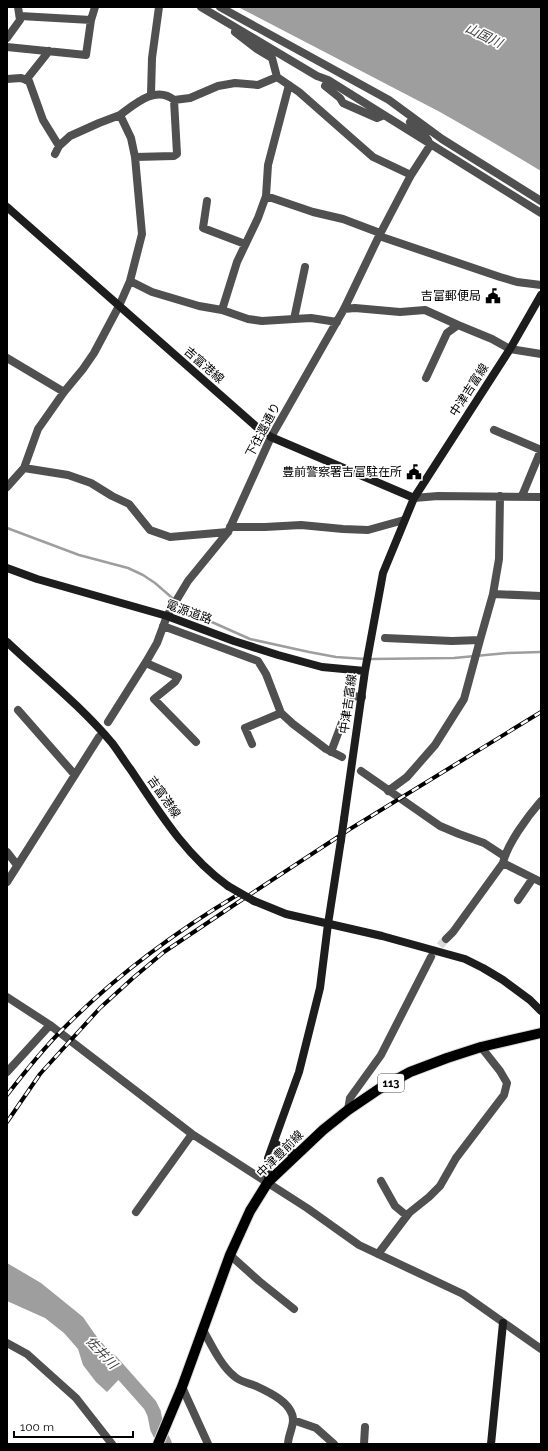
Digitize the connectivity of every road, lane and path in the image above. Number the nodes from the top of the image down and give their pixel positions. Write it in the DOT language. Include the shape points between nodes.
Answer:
graph roads {
  1 [pos="94,7"];
  2 [pos="160,7"];
  3 [pos="201,7"];
  4 [pos="220,7"];
  5 [pos="19,11"];
  6 [pos="91,20"];
  7 [pos="7,38"];
  8 [pos="7,47"];
  9 [pos="49,51"];
  10 [pos="274,55"];
  11 [pos="328,66"];
  12 [pos="317,76"];
  13 [pos="277,77"];
  14 [pos="7,79"];
  15 [pos="26,80"];
  16 [pos="289,85"];
  17 [pos="368,89"];
  18 [pos="151,94"];
  19 [pos="174,100"];
  20 [pos="120,115"];
  21 [pos="442,139"];
  22 [pos="59,146"];
  23 [pos="434,146"];
  24 [pos="55,154"];
  25 [pos="135,157"];
  26 [pos="411,175"];
  27 [pos="266,196"];
  28 [pos="207,201"];
  29 [pos="541,201"];
  30 [pos="7,207"];
  31 [pos="541,213"];
  32 [pos="380,234"];
  33 [pos="245,244"];
  34 [pos="305,267"];
  35 [pos="130,281"];
  36 [pos="541,285"];
  37 [pos="541,295"];
  38 [pos="119,306"];
  39 [pos="344,309"];
  40 [pos="222,310"];
  41 [pos="294,319"];
  42 [pos="337,322"];
  43 [pos="458,325"];
  44 [pos="510,349"];
  45 [pos="541,354"];
  46 [pos="7,358"];
  47 [pos="426,378"];
  48 [pos="64,392"];
  49 [pos="494,430"];
  50 [pos="271,437"];
  51 [pos="541,450"];
  52 [pos="24,468"];
  53 [pos="7,486"];
  54 [pos="500,496"];
  55 [pos="522,496"];
  56 [pos="541,497"];
  57 [pos="414,498"];
  58 [pos="404,520"];
  59 [pos="229,529"];
  60 [pos="7,568"];
  61 [pos="493,594"];
  62 [pos="541,596"];
  63 [pos="167,616"];
  64 [pos="163,626"];
  65 [pos="385,638"];
  66 [pos="480,640"];
  67 [pos="7,642"];
  68 [pos="146,663"];
  69 [pos="365,671"];
  70 [pos="362,697"];
  71 [pos="18,710"];
  72 [pos="281,713"];
  73 [pos="108,722"];
  74 [pos="99,737"];
  75 [pos="196,742"];
  76 [pos="252,744"];
  77 [pos="331,752"];
  78 [pos="342,757"];
  79 [pos="361,771"];
  80 [pos="75,775"];
  81 [pos="388,790"];
  82 [pos="541,802"];
  83 [pos="7,852"];
  84 [pos="504,859"];
  85 [pos="17,865"];
  86 [pos="533,878"];
  87 [pos="7,882"];
  88 [pos="541,882"];
  89 [pos="518,900"];
  90 [pos="328,924"];
  91 [pos="446,939"];
  92 [pos="431,957"];
  93 [pos="7,997"];
  94 [pos="541,1011"];
  95 [pos="50,1025"];
  96 [pos="541,1032"];
  97 [pos="481,1047"];
  98 [pos="7,1072"];
  99 [pos="348,1110"];
  100 [pos="192,1134"];
  101 [pos="274,1142"];
  102 [pos="298,1153"];
  103 [pos="381,1181"];
  104 [pos="268,1182"];
  105 [pos="136,1212"];
  106 [pos="407,1216"];
  107 [pos="378,1254"];
  108 [pos="230,1255"];
  109 [pos="294,1309"];
  110 [pos="503,1323"];
  111 [pos="203,1330"];
  112 [pos="7,1343"];
  113 [pos="541,1349"];
  114 [pos="182,1387"];
  115 [pos="293,1420"];
  116 [pos="365,1427"];
  117 [pos="112,1444"];
  118 [pos="158,1444"];
  119 [pos="208,1444"];
  120 [pos="288,1444"];
  121 [pos="334,1444"];
  122 [pos="364,1444"];
  123 [pos="491,1444"];
  1 -- 6 [label="street"];
  2 -- 18 [label="street" via="152,58"];
  3 -- 10 [label="street"];
  4 -- 11 [label="street"];
  5 -- 6 [label="street"];
  5 -- 7 [label="street" via="18,24"];
  6 -- 9 [label="street" via="86,55"];
  8 -- 9 [label="street"];
  9 -- 15 [label="street"];
  10 -- 12 [label="street"];
  10 -- 13 [label="street"];
  11 -- 12 [label="street"];
  11 -- 17 [label="street"];
  12 -- 23 [label="street" via="328,80"];
  13 -- 16 [label="street"];
  13 -- 19 [label="street" via="258,85 235,83 218,86 190,98"];
  14 -- 15 [label="street"];
  15 -- 22 [label="street" via="29,81 43,120"];
  16 -- 26 [label="street" via="373,157"];
  16 -- 27 [label="street" via="268,165"];
  17 -- 21 [label="street" via="389,100"];
  17 -- 23 [label="street" via="420,129"];
  18 -- 19 [label="street" via="169,96"];
  18 -- 20 [label="street"];
  19 -- 25 [label="street" via="178,154"];
  20 -- 22 [label="street" via="70,136"];
  20 -- 25 [label="street" via="131,138"];
  21 -- 23 [label="street, 下往還通り"];
  21 -- 29 [label="street"];
  22 -- 24 [label="street"];
  23 -- 26 [label="street, 下往還通り"];
  23 -- 31 [label="street"];
  25 -- 35 [label="street" via="142,234"];
  26 -- 32 [label="street, 下往還通り"];
  27 -- 32 [label="street" via="343,219"];
  27 -- 33 [label="street"];
  28 -- 33 [label="street" via="203,228"];
  30 -- 38 [label="main road, 吉富港線"];
  32 -- 36 [label="street" via="500,277"];
  32 -- 39 [label="street, 下往還通り"];
  33 -- 40 [label="street"];
  34 -- 41 [label="street"];
  35 -- 38 [label="street"];
  35 -- 40 [label="street" via="152,292"];
  37 -- 44 [label="main road, 中津吉富線"];
  38 -- 48 [label="street" via="94,352"];
  38 -- 50 [label="main road, 吉富港線" via="259,430"];
  39 -- 42 [label="street, 下往還通り"];
  39 -- 43 [label="street" via="400,312 425,310"];
  40 -- 41 [label="street" via="262,321"];
  41 -- 42 [label="street" via="311,318"];
  42 -- 50 [label="street, 下往還通り"];
  43 -- 44 [label="street"];
  43 -- 47 [label="street" via="448,333"];
  44 -- 45 [label="street"];
  44 -- 57 [label="main road, 中津吉富線"];
  46 -- 48 [label="street"];
  48 -- 52 [label="street" via="38,429"];
  49 -- 51 [label="street"];
  50 -- 57 [label="main road, 吉富港線"];
  50 -- 59 [label="street, 下往還通り"];
  51 -- 55 [label="street"];
  52 -- 53 [label="street"];
  52 -- 59 [label="street" via="68,475 91,483 129,504 150,530 170,537"];
  54 -- 55 [label="street"];
  54 -- 57 [label="street"];
  54 -- 61 [label="street" via="500,559"];
  55 -- 56 [label="street"];
  57 -- 58 [label="main road, 中津吉富線"];
  58 -- 59 [label="street" via="368,530 302,525"];
  58 -- 69 [label="main road, 中津吉富線" via="383,573"];
  59 -- 63 [label="street, 下往還通り" via="188,581"];
  60 -- 63 [label="main road, 電源道路"];
  61 -- 62 [label="street"];
  61 -- 66 [label="street"];
  63 -- 64 [label="street, 下往還通り"];
  63 -- 69 [label="main road, 電源道路" via="278,655 322,667"];
  64 -- 68 [label="street, 下往還通り"];
  64 -- 72 [label="street" via="258,661 266,674"];
  65 -- 66 [label="street"];
  66 -- 81 [label="street" via="464,699 434,745 407,777"];
  67 -- 90 [label="main road, 吉富港線, bridge" via="91,720 112,744 192,856 211,874 254,901 286,914"];
  68 -- 73 [label="street, 下往還通り"];
  68 -- 75 [label="street" via="178,677 154,700"];
  69 -- 70 [label="main road, 中津吉富線"];
  70 -- 77 [label="street" via="352,696"];
  70 -- 90 [label="main road, 中津吉富線, bridge"];
  71 -- 80 [label="street"];
  72 -- 76 [label="street" via="245,728"];
  72 -- 77 [label="street"];
  74 -- 80 [label="street"];
  77 -- 78 [label="street"];
  79 -- 81 [label="street"];
  80 -- 85 [label="street"];
  81 -- 84 [label="street" via="440,826 484,843"];
  82 -- 84 [label="street" via="521,828"];
  83 -- 85 [label="street"];
  84 -- 86 [label="street"];
  84 -- 91 [label="street"];
  85 -- 87 [label="street"];
  86 -- 88 [label="street"];
  86 -- 89 [label="street"];
  90 -- 94 [label="main road" via="465,959 503,980"];
  90 -- 101 [label="main road, 中津吉富線" via="320,988 309,1036 292,1095"];
  92 -- 99 [label="street" via="381,1055 350,1098"];
  93 -- 95 [label="street"];
  95 -- 98 [label="street"];
  95 -- 100 [label="street"];
  96 -- 97 [label="main road, 中津豊前線 / 113"];
  97 -- 99 [label="main road, 中津豊前線 / 113" via="410,1072"];
  97 -- 106 [label="street" via="507,1083 504,1095 456,1158 440,1186"];
  99 -- 102 [label="main road, 中津豊前線 / 113"];
  100 -- 104 [label="street"];
  100 -- 105 [label="street"];
  101 -- 102 [label="main road" via="290,1154"];
  101 -- 104 [label="main road, 中津吉富線" via="268,1158"];
  102 -- 104 [label="main road, 中津豊前線 / 113"];
  103 -- 106 [label="street" via="395,1206"];
  104 -- 107 [label="street" via="359,1245"];
  104 -- 108 [label="main road, 中津豊前線 / 113" via="250,1211"];
  106 -- 107 [label="street"];
  107 -- 110 [label="street" via="463,1294"];
  108 -- 109 [label="street"];
  108 -- 111 [label="main road, 中津豊前線 / 113"];
  110 -- 113 [label="street"];
  110 -- 123 [label="main road"];
  111 -- 114 [label="main road, 中津豊前線 / 113"];
  111 -- 115 [label="street" via="233,1376 285,1403"];
  112 -- 117 [label="street" via="27,1354 76,1398"];
  114 -- 118 [label="main road, 中津豊前線 / 113"];
  114 -- 119 [label="street"];
  115 -- 120 [label="street"];
  115 -- 121 [label="street" via="316,1428"];
  116 -- 122 [label="street"];
}
